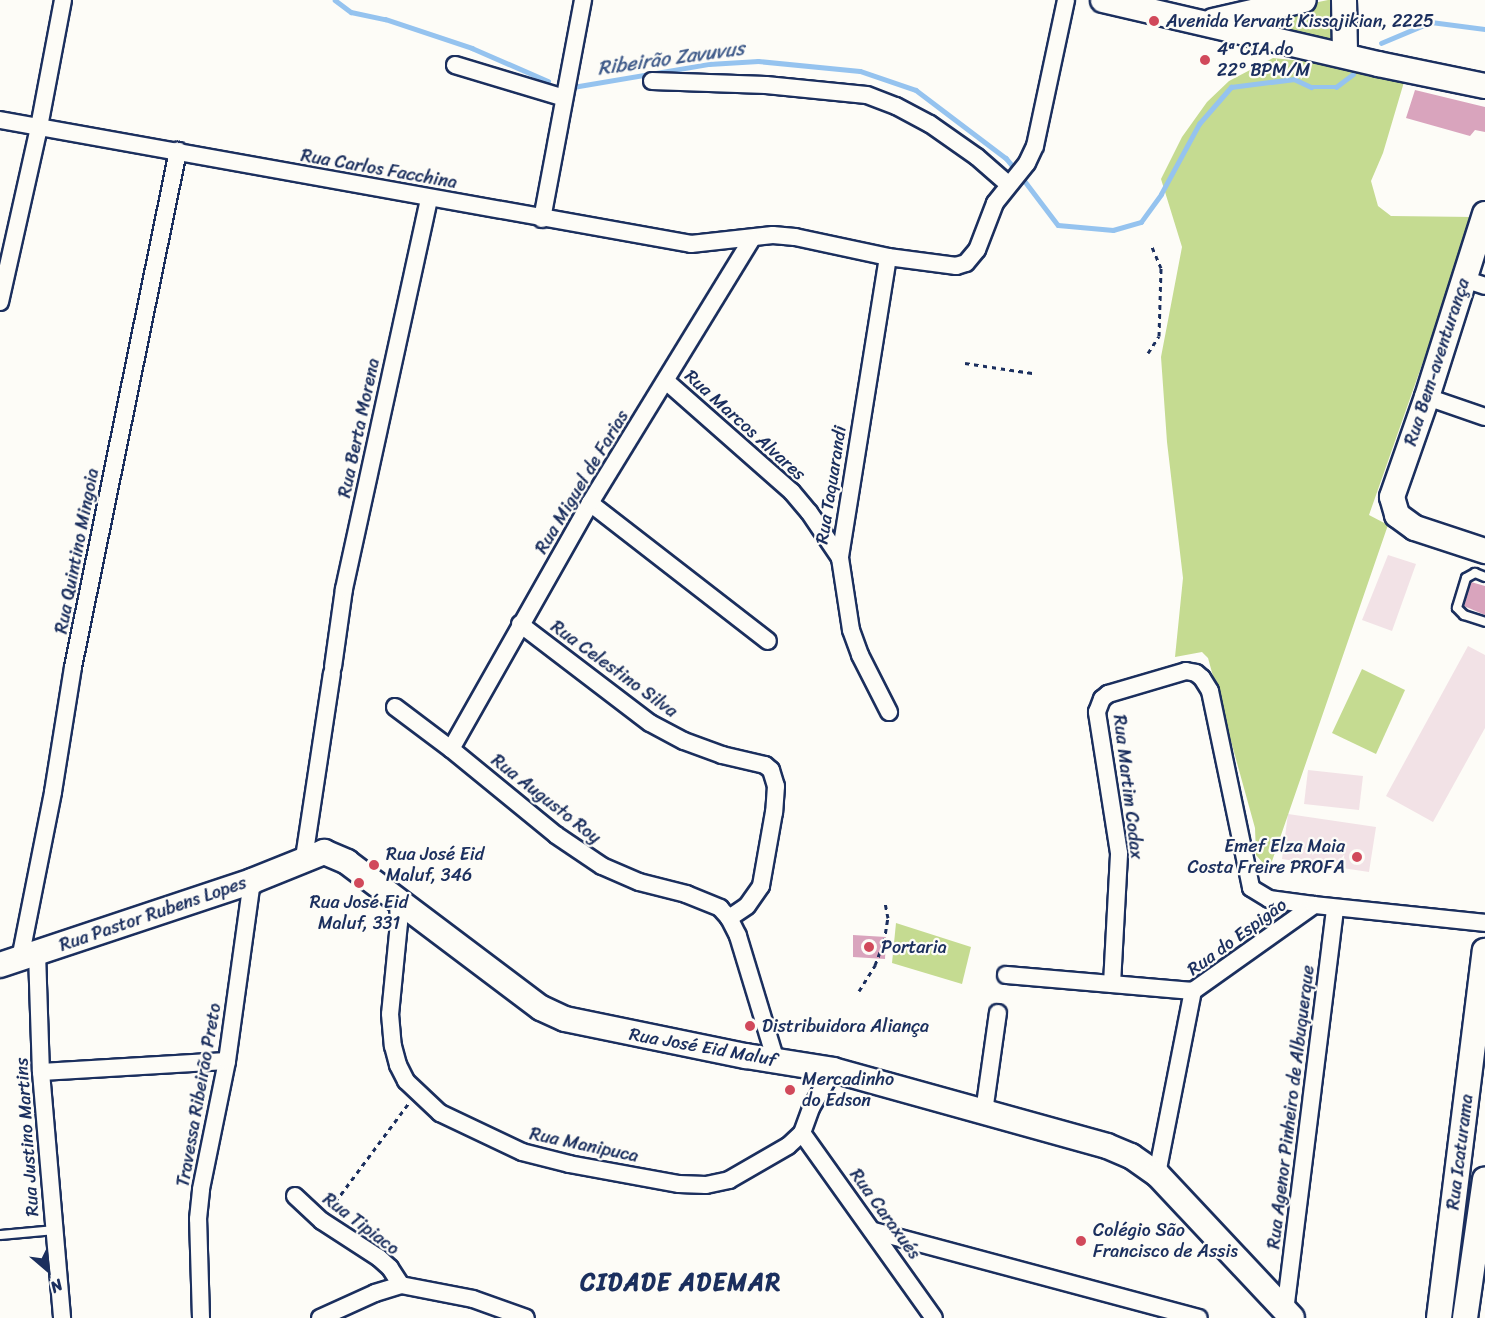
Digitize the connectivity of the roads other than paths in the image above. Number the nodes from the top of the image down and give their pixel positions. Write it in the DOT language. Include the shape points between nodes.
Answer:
graph roads {
  1 [pos="63,0"];
  2 [pos="583,0"];
  3 [pos="1066,0"];
  4 [pos="1102,0"];
  5 [pos="1304,0"];
  6 [pos="1344,0"];
  7 [pos="1207,23"];
  8 [pos="1345,54"];
  9 [pos="455,66"];
  10 [pos="652,81"];
  11 [pos="1485,86"];
  12 [pos="564,98"];
  13 [pos="0,120"];
  14 [pos="39,127"];
  15 [pos="178,152"];
  16 [pos="1012,181"];
  17 [pos="429,198"];
  18 [pos="1485,214"];
  19 [pos="542,219"];
  20 [pos="752,238"];
  21 [pos="888,257"];
  22 [pos="1475,282"];
  23 [pos="0,302"];
  24 [pos="666,381"];
  25 [pos="1427,397"];
  26 [pos="1485,417"];
  27 [pos="590,503"];
  28 [pos="1485,551"];
  29 [pos="840,558"];
  30 [pos="1485,577"];
  31 [pos="1485,622"];
  32 [pos="520,624"];
  33 [pos="768,641"];
  34 [pos="395,707"];
  35 [pos="889,712"];
  36 [pos="451,749"];
  37 [pos="304,858"];
  38 [pos="252,880"];
  39 [pos="398,900"];
  40 [pos="1314,905"];
  41 [pos="1335,908"];
  42 [pos="725,913"];
  43 [pos="1485,922"];
  44 [pos="1485,951"];
  45 [pos="19,959"];
  46 [pos="1006,975"];
  47 [pos="1112,984"];
  48 [pos="1193,991"];
  49 [pos="998,1013"];
  50 [pos="776,1060"];
  51 [pos="227,1061"];
  52 [pos="833,1070"];
  53 [pos="41,1072"];
  54 [pos="984,1112"];
  55 [pos="802,1133"];
  56 [pos="1157,1174"];
  57 [pos="1485,1179"];
  58 [pos="295,1196"];
  59 [pos="54,1230"];
  60 [pos="874,1232"];
  61 [pos="0,1235"];
  62 [pos="401,1285"];
  63 [pos="1289,1314"];
  64 [pos="62,1318"];
  65 [pos="201,1318"];
  66 [pos="320,1318"];
  67 [pos="526,1318"];
  68 [pos="934,1318"];
  69 [pos="1199,1318"];
  70 [pos="1439,1318"];
  71 [pos="1465,1318"];
  1 -- 14 [label="street"];
  2 -- 12 [label="street"];
  3 -- 16 [label="street" via="1035,146"];
  4 -- 7 [label="street"];
  5 -- 7 [label="street"];
  6 -- 8 [label="street"];
  7 -- 8 [label="street"];
  8 -- 11 [label="street"];
  9 -- 12 [label="street"];
  10 -- 16 [label="street" via="756,84 867,95 930,124"];
  12 -- 19 [label="street"];
  13 -- 14 [label="street, Rua Carlos Facchina"];
  14 -- 15 [label="street, Rua Carlos Facchina"];
  14 -- 23 [label="street"];
  15 -- 17 [label="street, Rua Carlos Facchina"];
  15 -- 45 [label="street, Rua Quintino Mingoia" via="73,667 53,792"];
  16 -- 21 [label="street, Rua Carlos Facchina" via="995,203 977,250 966,263 956,266"];
  17 -- 19 [label="street, Rua Carlos Facchina"];
  17 -- 37 [label="street, Rua Berta Morena" via="344,589"];
  18 -- 22 [label="street, Rua Bem-aventurança"];
  19 -- 20 [label="street, Rua Carlos Facchina" via="692,244"];
  20 -- 21 [label="street, Rua Carlos Facchina" via="795,237"];
  20 -- 24 [label="street, Rua Miguel de Farias"];
  21 -- 29 [label="street, Rua Taquarandi"];
  22 -- 25 [label="street, Rua Bem-aventurança"];
  24 -- 27 [label="street, Rua Miguel de Farias"];
  24 -- 29 [label="street, Rua Marcos Alvares" via="792,492"];
  25 -- 26 [label="street"];
  25 -- 28 [label="street, Rua Bem-aventurança" via="1392,497 1394,510 1415,528"];
  27 -- 32 [label="street, Rua Miguel de Farias"];
  27 -- 33 [label="street"];
  29 -- 35 [label="street, Rua Taquarandi" via="851,630"];
  30 -- 31 [label="lane" via="1476,573 1466,578 1457,608 1464,615"];
  32 -- 36 [label="street, Rua Miguel de Farias"];
  32 -- 42 [label="street, Rua Celestino Silva" via="650,723 684,741 771,770 776,786 774,812 761,886 747,906"];
  34 -- 36 [label="street, Rua Augusto Roy"];
  36 -- 42 [label="street, Rua Augusto Roy" via="602,866 639,882 686,894"];
  37 -- 38 [label="street, Rua Pastor Rubens Lopes"];
  37 -- 39 [label="street, Rua José Eid Maluf" via="324,852 337,856"];
  38 -- 45 [label="street, Rua Pastor Rubens Lopes"];
  38 -- 51 [label="street, Travessa Ribeirão Preto"];
  39 -- 50 [label="street, Rua José Eid Maluf" via="541,1008 565,1019"];
  39 -- 55 [label="street, Rua Manipuca" via="390,1025 398,1065 406,1081 440,1113 522,1152 679,1184 706,1185 729,1180 788,1146"];
  40 -- 41 [label="street, Rua do Espigão"];
  40 -- 47 [label="street, Rua Martim Codax" via="1269,899 1251,888 1210,691 1202,678 1186,671 1108,693 1097,712 1119,853"];
  40 -- 48 [label="street, Rua do Espigão"];
  41 -- 43 [label="street, Rua do Espigão"];
  41 -- 63 [label="street, Rua Agenor Pinheiro de Albuquerque"];
  42 -- 50 [label="street" via="738,936"];
  44 -- 70 [label="street, Rua Icaturama"];
  45 -- 53 [label="street, Rua Justino Martins"];
  46 -- 47 [label="street"];
  47 -- 48 [label="street"];
  48 -- 56 [label="street, Rua do Espigão"];
  49 -- 54 [label="street"];
  50 -- 52 [label="street, Rua José Eid Maluf"];
  51 -- 53 [label="street"];
  51 -- 65 [label="street, Travessa Ribeirão Preto" via="201,1189"];
  52 -- 54 [label="street, Rua José Eid Maluf"];
  52 -- 55 [label="street"];
  53 -- 59 [label="street, Rua Justino Martins"];
  54 -- 56 [label="street, Rua José Eid Maluf" via="1107,1146 1131,1156"];
  55 -- 60 [label="street, Rua Caraxués"];
  56 -- 63 [label="street, Rua José Eid Maluf"];
  57 -- 71 [label="street, Rua Icaturama"];
  58 -- 62 [label="street, Rua Tipiaco" via="322,1221 379,1258"];
  59 -- 61 [label="lane"];
  59 -- 64 [label="street, Rua Justino Martins"];
  60 -- 68 [label="street, Rua Caraxués"];
  60 -- 69 [label="street"];
  62 -- 66 [label="street"];
  62 -- 67 [label="street" via="473,1299"];
}
